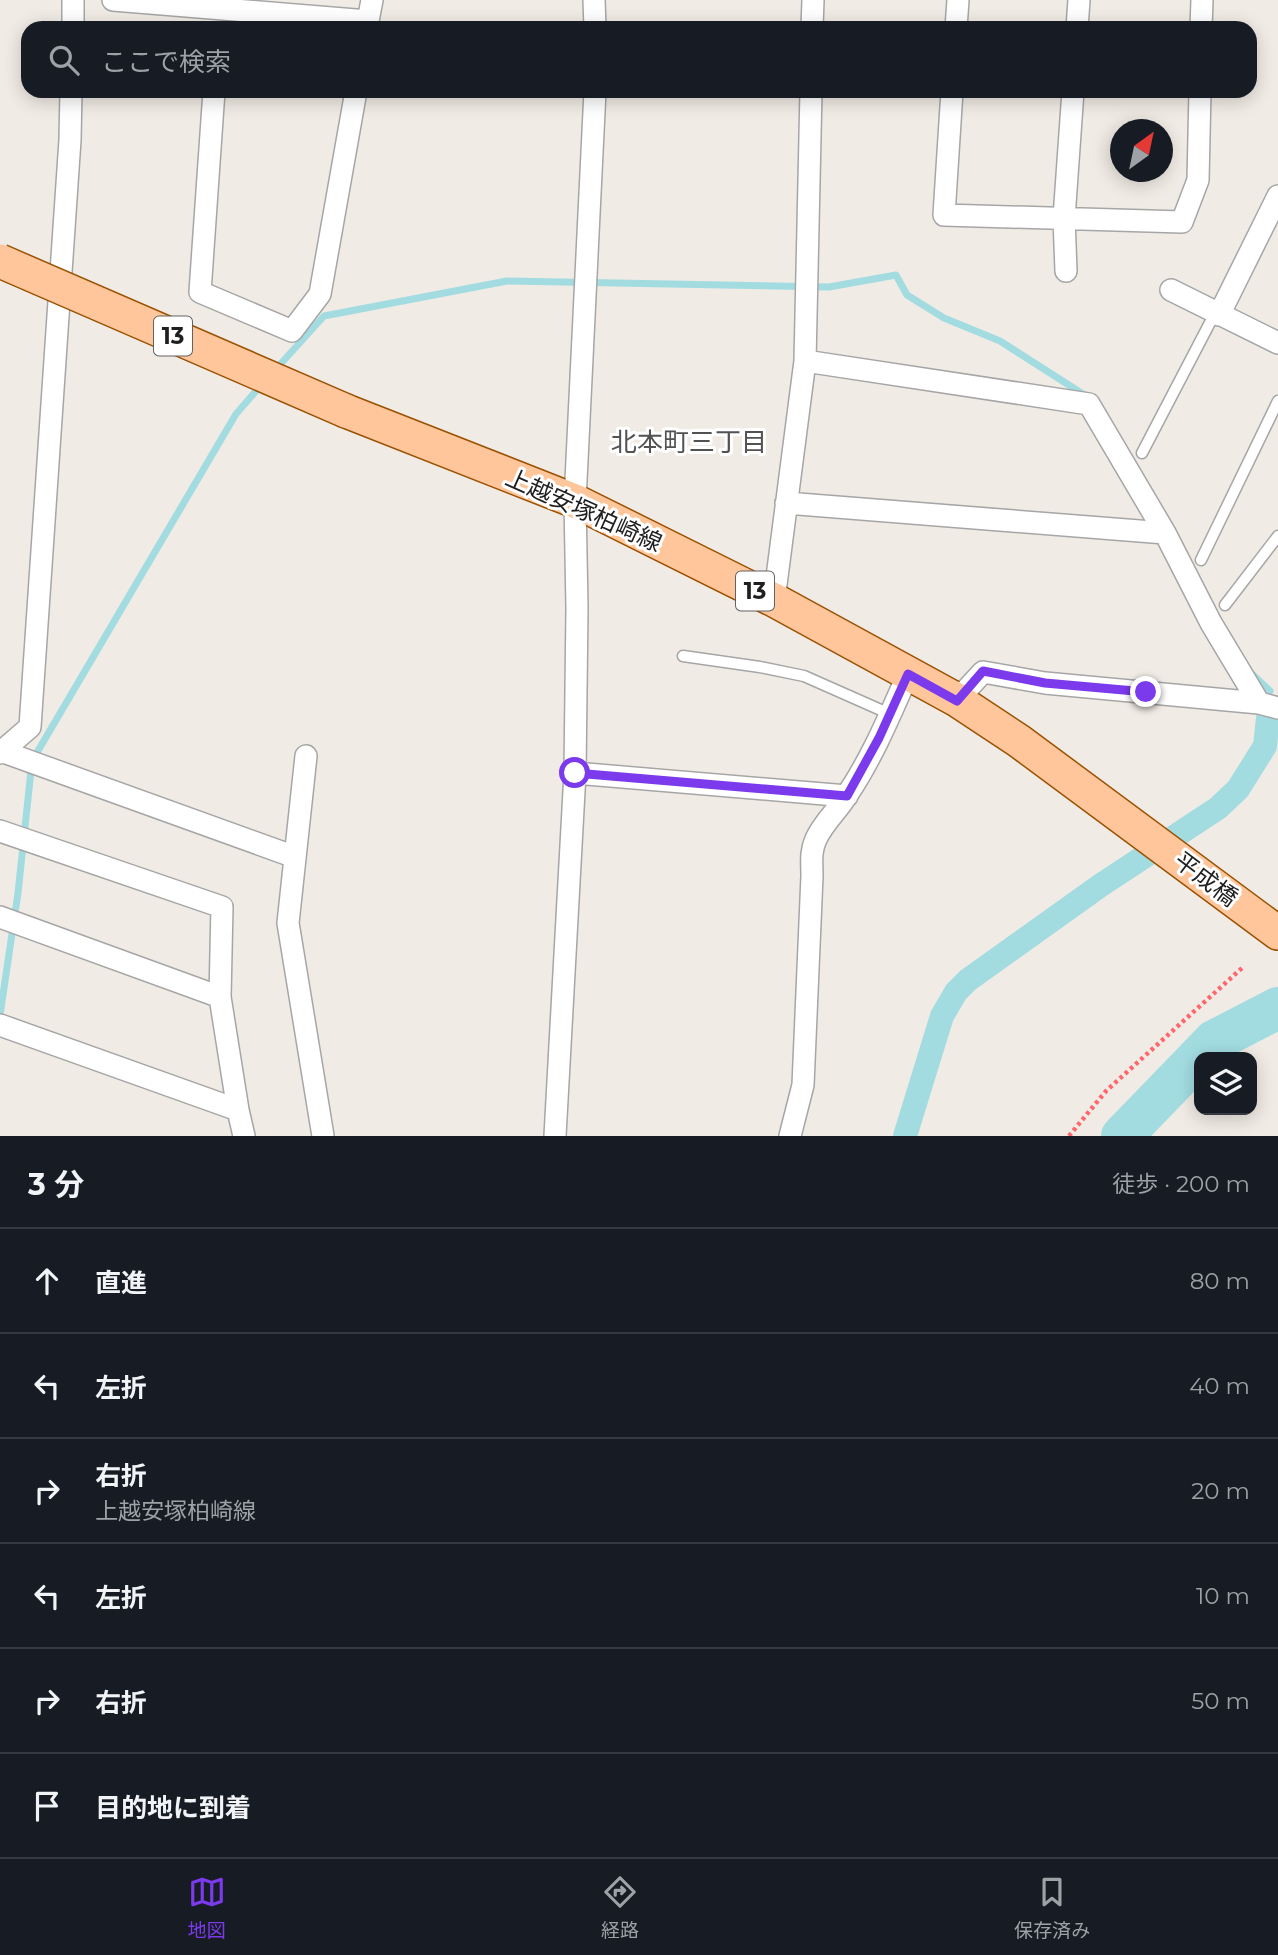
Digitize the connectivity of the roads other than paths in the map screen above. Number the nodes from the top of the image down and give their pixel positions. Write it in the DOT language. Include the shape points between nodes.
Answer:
graph roads {
  1 [pos="73,0"];
  2 [pos="113,0"];
  3 [pos="594,0"];
  4 [pos="813,0"];
  5 [pos="958,0"];
  6 [pos="1079,0"];
  7 [pos="1202,0"];
  8 [pos="369,16"];
  9 [pos="219,19"];
  10 [pos="73,21"];
  11 [pos="594,21"];
  12 [pos="812,21"];
  13 [pos="956,21"];
  14 [pos="1078,21"];
  15 [pos="1201,21"];
  16 [pos="71,98"];
  17 [pos="214,98"];
  18 [pos="355,98"];
  19 [pos="595,98"];
  20 [pos="811,98"];
  21 [pos="952,98"];
  22 [pos="1073,98"];
  23 [pos="1200,98"];
  24 [pos="1278,196"];
  25 [pos="1064,218"];
  26 [pos="0,261"];
  27 [pos="1066,271"];
  28 [pos="1171,290"];
  29 [pos="1217,314"];
  30 [pos="1278,343"];
  31 [pos="805,361"];
  32 [pos="1278,401"];
  33 [pos="1142,453"];
  34 [pos="575,501"];
  35 [pos="786,503"];
  36 [pos="1165,533"];
  37 [pos="1278,536"];
  38 [pos="1200,560"];
  39 [pos="774,600"];
  40 [pos="1225,605"];
  41 [pos="683,656"];
  42 [pos="908,674"];
  43 [pos="957,701"];
  44 [pos="1269,706"];
  45 [pos="890,714"];
  46 [pos="0,752"];
  47 [pos="306,756"];
  48 [pos="575,773"];
  49 [pos="847,796"];
  50 [pos="1134,825"];
  51 [pos="0,831"];
  52 [pos="295,857"];
  53 [pos="0,917"];
  54 [pos="1278,933"];
  55 [pos="220,997"];
  56 [pos="0,1025"];
  57 [pos="239,1110"];
  58 [pos="796,1134"];
  59 [pos="244,1136"];
  60 [pos="323,1136"];
  61 [pos="555,1136"];
  1 -- 10 [label="street"];
  2 -- 9 [label="street"];
  3 -- 11 [label="street"];
  4 -- 12 [label="street"];
  5 -- 13 [label="street"];
  6 -- 14 [label="street"];
  7 -- 15 [label="street"];
  8 -- 9 [label="street"];
  16 -- 46 [label="street" via="30,727"];
  17 -- 18 [label="street" via="200,292 292,331 320,294"];
  19 -- 34 [label="street"];
  20 -- 31 [label="street"];
  21 -- 25 [label="street" via="944,215"];
  22 -- 25 [label="street"];
  23 -- 25 [label="street" via="1198,180 1182,222"];
  24 -- 29 [label="street"];
  25 -- 27 [label="street"];
  26 -- 34 [label="main road, 上越安塚柏崎線 / 13, bridge" via="346,411"];
  28 -- 29 [label="street"];
  29 -- 30 [label="street"];
  29 -- 33 [label="lane"];
  31 -- 35 [label="street"];
  31 -- 36 [label="street" via="1089,404"];
  32 -- 38 [label="lane"];
  34 -- 39 [label="main road, 上越安塚柏崎線 / 13"];
  34 -- 48 [label="street"];
  35 -- 36 [label="street"];
  35 -- 39 [label="street"];
  36 -- 44 [label="street" via="1211,622"];
  37 -- 40 [label="lane"];
  39 -- 42 [label="main road, 上越安塚柏崎線 / 13"];
  41 -- 45 [label="lane" via="804,676"];
  42 -- 43 [label="main road, 上越安塚柏崎線 / 13"];
  42 -- 45 [label="street"];
  43 -- 44 [label="street" via="983,671 1045,683"];
  43 -- 50 [label="main road, 上越安塚柏崎線 / 13"];
  45 -- 49 [label="street"];
  46 -- 52 [label="street"];
  47 -- 52 [label="street"];
  48 -- 49 [label="street"];
  48 -- 61 [label="street"];
  49 -- 58 [label="street" via="816,837 811,853 803,1085"];
  50 -- 54 [label="main road, 平成橋 / 13"];
  51 -- 55 [label="street" via="222,907"];
  52 -- 60 [label="street" via="288,923"];
  53 -- 55 [label="street"];
  55 -- 57 [label="street"];
  56 -- 57 [label="street"];
  57 -- 59 [label="street"];
}
